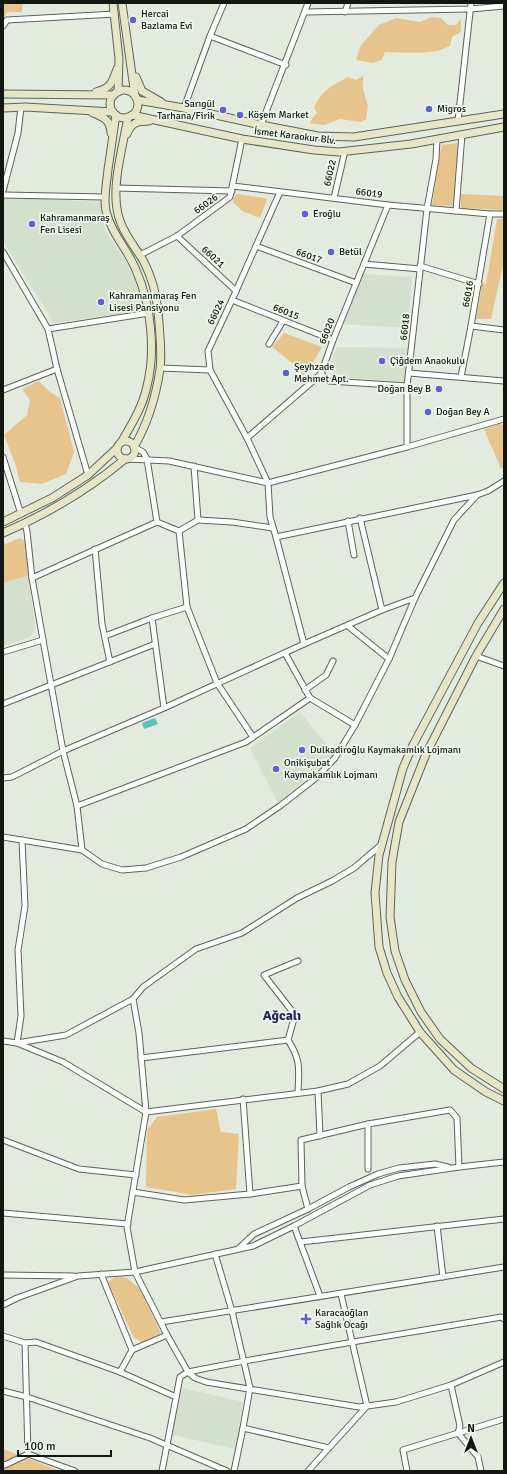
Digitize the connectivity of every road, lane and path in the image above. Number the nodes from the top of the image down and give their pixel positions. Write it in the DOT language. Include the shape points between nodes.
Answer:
graph roads {
  1 [pos="114,3"];
  2 [pos="122,3"];
  3 [pos="224,3"];
  4 [pos="308,3"];
  5 [pos="348,3"];
  6 [pos="471,6"];
  7 [pos="504,6"];
  8 [pos="305,12"];
  9 [pos="345,12"];
  10 [pos="115,14"];
  11 [pos="3,26"];
  12 [pos="210,36"];
  13 [pos="119,63"];
  14 [pos="131,63"];
  15 [pos="286,65"];
  16 [pos="116,93"];
  17 [pos="3,94"];
  18 [pos="84,94"];
  19 [pos="136,98"];
  20 [pos="166,105"];
  21 [pos="21,107"];
  22 [pos="3,108"];
  23 [pos="184,108"];
  24 [pos="86,110"];
  25 [pos="114,113"];
  26 [pos="504,114"];
  27 [pos="130,116"];
  28 [pos="458,121"];
  29 [pos="162,122"];
  30 [pos="261,125"];
  31 [pos="504,127"];
  32 [pos="462,134"];
  33 [pos="242,139"];
  34 [pos="437,139"];
  35 [pos="112,143"];
  36 [pos="123,145"];
  37 [pos="345,151"];
  38 [pos="116,188"];
  39 [pos="233,188"];
  40 [pos="3,192"];
  41 [pos="280,192"];
  42 [pos="3,195"];
  43 [pos="105,197"];
  44 [pos="334,198"];
  45 [pos="388,205"];
  46 [pos="427,209"];
  47 [pos="456,211"];
  48 [pos="490,214"];
  49 [pos="504,214"];
  50 [pos="177,236"];
  51 [pos="256,246"];
  52 [pos="3,252"];
  53 [pos="140,255"];
  54 [pos="364,264"];
  55 [pos="420,268"];
  56 [pos="356,283"];
  57 [pos="479,284"];
  58 [pos="236,291"];
  59 [pos="232,300"];
  60 [pos="149,314"];
  61 [pos="283,321"];
  62 [pos="472,326"];
  63 [pos="48,329"];
  64 [pos="504,330"];
  65 [pos="333,340"];
  66 [pos="269,344"];
  67 [pos="160,368"];
  68 [pos="57,369"];
  69 [pos="210,370"];
  70 [pos="409,373"];
  71 [pos="321,374"];
  72 [pos="461,377"];
  73 [pos="504,381"];
  74 [pos="407,386"];
  75 [pos="3,390"];
  76 [pos="504,419"];
  77 [pos="247,438"];
  78 [pos="122,441"];
  79 [pos="134,446"];
  80 [pos="116,448"];
  81 [pos="407,448"];
  82 [pos="3,457"];
  83 [pos="126,459"];
  84 [pos="147,459"];
  85 [pos="194,466"];
  86 [pos="88,475"];
  87 [pos="504,481"];
  88 [pos="268,483"];
  89 [pos="477,495"];
  90 [pos="21,514"];
  91 [pos="360,518"];
  92 [pos="198,520"];
  93 [pos="348,521"];
  94 [pos="3,522"];
  95 [pos="157,522"];
  96 [pos="25,523"];
  97 [pos="274,528"];
  98 [pos="179,531"];
  99 [pos="3,533"];
  100 [pos="276,537"];
  101 [pos="95,549"];
  102 [pos="354,555"];
  103 [pos="32,578"];
  104 [pos="504,583"];
  105 [pos="415,598"];
  106 [pos="187,607"];
  107 [pos="504,609"];
  108 [pos="382,610"];
  109 [pos="152,618"];
  110 [pos="348,626"];
  111 [pos="105,636"];
  112 [pos="43,640"];
  113 [pos="155,644"];
  114 [pos="304,644"];
  115 [pos="3,652"];
  116 [pos="286,653"];
  117 [pos="476,656"];
  118 [pos="389,659"];
  119 [pos="333,661"];
  120 [pos="110,662"];
  121 [pos="504,666"];
  122 [pos="217,682"];
  123 [pos="51,686"];
  124 [pos="305,690"];
  125 [pos="310,698"];
  126 [pos="3,704"];
  127 [pos="164,708"];
  128 [pos="355,726"];
  129 [pos="253,737"];
  130 [pos="62,751"];
  131 [pos="3,778"];
  132 [pos="77,806"];
  133 [pos="3,837"];
  134 [pos="22,840"];
  135 [pos="381,845"];
  136 [pos="82,850"];
  137 [pos="298,961"];
  138 [pos="133,999"];
  139 [pos="420,1032"];
  140 [pos="288,1040"];
  141 [pos="3,1041"];
  142 [pos="18,1043"];
  143 [pos="141,1058"];
  144 [pos="504,1089"];
  145 [pos="318,1091"];
  146 [pos="298,1092"];
  147 [pos="243,1099"];
  148 [pos="504,1101"];
  149 [pos="146,1112"];
  150 [pos="368,1124"];
  151 [pos="320,1136"];
  152 [pos="3,1140"];
  153 [pos="504,1162"];
  154 [pos="459,1167"];
  155 [pos="451,1168"];
  156 [pos="368,1169"];
  157 [pos="136,1175"];
  158 [pos="302,1186"];
  159 [pos="133,1192"];
  160 [pos="250,1194"];
  161 [pos="308,1209"];
  162 [pos="3,1213"];
  163 [pos="504,1219"];
  164 [pos="128,1224"];
  165 [pos="294,1226"];
  166 [pos="437,1226"];
  167 [pos="301,1242"];
  168 [pos="239,1248"];
  169 [pos="215,1254"];
  170 [pos="504,1267"];
  171 [pos="135,1272"];
  172 [pos="101,1274"];
  173 [pos="3,1275"];
  174 [pos="78,1276"];
  175 [pos="443,1277"];
  176 [pos="341,1294"];
  177 [pos="320,1296"];
  178 [pos="3,1305"];
  179 [pos="232,1311"];
  180 [pos="504,1320"];
  181 [pos="161,1322"];
  182 [pos="167,1335"];
  183 [pos="3,1336"];
  184 [pos="353,1342"];
  185 [pos="26,1343"];
  186 [pos="132,1350"];
  187 [pos="243,1361"];
  188 [pos="504,1362"];
  189 [pos="120,1372"];
  190 [pos="188,1372"];
  191 [pos="451,1384"];
  192 [pos="250,1388"];
  193 [pos="3,1391"];
  194 [pos="27,1397"];
  195 [pos="176,1397"];
  196 [pos="367,1406"];
  197 [pos="504,1419"];
  198 [pos="244,1428"];
  199 [pos="458,1432"];
  200 [pos="168,1446"];
  201 [pos="329,1448"];
  202 [pos="28,1454"];
  203 [pos="4,1465"];
  204 [pos="4,1471"];
  205 [pos="75,1471"];
  206 [pos="162,1471"];
  207 [pos="227,1471"];
  208 [pos="234,1471"];
  209 [pos="308,1471"];
  210 [pos="407,1471"];
  211 [pos="481,1471"];
  1 -- 10 [label="main road"];
  2 -- 14 [label="main road"];
  3 -- 12 [label="street"];
  4 -- 8 [label="street"];
  5 -- 9 [label="street"];
  6 -- 7 [label="street"];
  6 -- 9 [label="street"];
  6 -- 28 [label="street"];
  8 -- 9 [label="street"];
  8 -- 15 [label="street"];
  10 -- 11 [label="street" via="7,20"];
  10 -- 13 [label="main road"];
  12 -- 15 [label="street"];
  12 -- 23 [label="street"];
  13 -- 16 [label="main road"];
  13 -- 18 [label="main road" via="109,87"];
  14 -- 19 [label="main road"];
  14 -- 20 [label="main road" via="142,91"];
  15 -- 30 [label="street"];
  16 -- 18 [label="main road"];
  16 -- 19 [label="main road" via="127,91"];
  16 -- 25 [label="main road" via="110,103"];
  17 -- 18 [label="main road"];
  19 -- 20 [label="main road, İsmet Karaokur Blv."];
  19 -- 27 [label="main road" via="137,108"];
  20 -- 23 [label="main road, İsmet Karaokur Blv."];
  21 -- 22 [label="main road"];
  21 -- 24 [label="main road"];
  21 -- 40 [label="street" via="18,133"];
  23 -- 30 [label="main road, İsmet Karaokur Blv."];
  24 -- 25 [label="main road"];
  24 -- 35 [label="main road" via="104,117 108,122"];
  25 -- 27 [label="main road" via="124,118"];
  25 -- 35 [label="main road"];
  26 -- 28 [label="main road, İsmet Karaokur Blv."];
  27 -- 29 [label="main road, İsmet Karaokur Blv."];
  27 -- 36 [label="main road"];
  28 -- 30 [label="main road, İsmet Karaokur Blv." via="354,137 318,136"];
  29 -- 33 [label="main road, İsmet Karaokur Blv."];
  29 -- 36 [label="main road" via="135,123 130,127"];
  31 -- 32 [label="main road, İsmet Karaokur Blv."];
  32 -- 34 [label="main road, İsmet Karaokur Blv."];
  32 -- 47 [label="street"];
  33 -- 37 [label="main road, İsmet Karaokur Blv." via="314,150"];
  33 -- 39 [label="street"];
  34 -- 37 [label="main road, İsmet Karaokur Blv."];
  34 -- 46 [label="street, 66018"];
  35 -- 43 [label="main road"];
  36 -- 38 [label="main road"];
  37 -- 44 [label="street, 66022"];
  38 -- 39 [label="street, 66019"];
  38 -- 53 [label="main road" via="118,214"];
  39 -- 41 [label="street, 66019"];
  39 -- 50 [label="street, 66026" via="230,197"];
  41 -- 44 [label="street, 66019"];
  41 -- 51 [label="street, 66024"];
  42 -- 43 [label="street"];
  43 -- 60 [label="main road" via="110,223 136,271 147,300"];
  44 -- 45 [label="street, 66019"];
  45 -- 46 [label="street, 66019"];
  45 -- 54 [label="street, 66020"];
  46 -- 47 [label="street, 66019"];
  46 -- 55 [label="street, 66018"];
  47 -- 48 [label="street, 66019"];
  48 -- 49 [label="street, 66019"];
  48 -- 57 [label="street, 66016"];
  50 -- 53 [label="street, 66026"];
  50 -- 58 [label="street, 66021"];
  51 -- 56 [label="street, 66017"];
  51 -- 58 [label="street, 66024"];
  52 -- 63 [label="street"];
  53 -- 67 [label="main road" via="155,292 161,342"];
  54 -- 55 [label="street"];
  54 -- 56 [label="street, 66020"];
  55 -- 57 [label="street"];
  55 -- 70 [label="street, 66018"];
  56 -- 65 [label="street, 66020"];
  57 -- 62 [label="street, 66016"];
  58 -- 59 [label="street, 66024"];
  59 -- 61 [label="street, 66015"];
  59 -- 69 [label="street, 66024" via="208,351"];
  60 -- 63 [label="street"];
  60 -- 78 [label="main road" via="151,338 147,386 136,417"];
  61 -- 65 [label="street, 66015"];
  61 -- 66 [label="street"];
  62 -- 64 [label="street"];
  62 -- 72 [label="street, 66016"];
  63 -- 68 [label="street"];
  65 -- 71 [label="street, 66020"];
  67 -- 69 [label="street"];
  67 -- 79 [label="main road" via="146,424"];
  68 -- 75 [label="street"];
  68 -- 86 [label="street"];
  69 -- 77 [label="street, 66024"];
  70 -- 72 [label="street"];
  70 -- 74 [label="street, 66018"];
  71 -- 74 [label="street" via="328,381"];
  71 -- 77 [label="street, 66020"];
  72 -- 73 [label="street"];
  74 -- 81 [label="street, 66018"];
  76 -- 81 [label="street"];
  77 -- 88 [label="street, 66024"];
  78 -- 79 [label="main road" via="128,441"];
  78 -- 80 [label="main road"];
  79 -- 83 [label="main road" via="133,455"];
  79 -- 84 [label="street" via="143,452"];
  80 -- 83 [label="main road" via="119,456"];
  80 -- 86 [label="main road"];
  81 -- 88 [label="street"];
  82 -- 90 [label="street"];
  83 -- 84 [label="street"];
  83 -- 96 [label="main road" via="64,503"];
  84 -- 85 [label="street"];
  84 -- 95 [label="street"];
  85 -- 88 [label="street"];
  85 -- 92 [label="street"];
  86 -- 90 [label="main road"];
  87 -- 89 [label="street"];
  88 -- 97 [label="street" via="270,517"];
  89 -- 91 [label="street"];
  89 -- 105 [label="street" via="454,520"];
  90 -- 94 [label="main road"];
  91 -- 93 [label="street"];
  91 -- 108 [label="street"];
  92 -- 97 [label="street"];
  92 -- 98 [label="street"];
  93 -- 100 [label="street"];
  93 -- 102 [label="street"];
  95 -- 98 [label="street"];
  95 -- 101 [label="street"];
  96 -- 99 [label="main road"];
  96 -- 103 [label="street"];
  97 -- 100 [label="street"];
  98 -- 106 [label="street"];
  100 -- 114 [label="street"];
  101 -- 103 [label="street"];
  101 -- 111 [label="street"];
  103 -- 112 [label="street"];
  104 -- 135 [label="main road" via="478,623 413,744 403,768"];
  105 -- 108 [label="street"];
  105 -- 118 [label="street"];
  106 -- 109 [label="street"];
  106 -- 122 [label="street"];
  107 -- 117 [label="main road"];
  108 -- 110 [label="street"];
  109 -- 111 [label="street"];
  109 -- 113 [label="street"];
  110 -- 114 [label="street"];
  110 -- 118 [label="street"];
  111 -- 120 [label="street"];
  112 -- 115 [label="street"];
  112 -- 123 [label="street"];
  113 -- 120 [label="street"];
  113 -- 127 [label="street"];
  114 -- 116 [label="street"];
  116 -- 122 [label="street"];
  116 -- 124 [label="street"];
  117 -- 121 [label="street"];
  117 -- 144 [label="main road" via="426,754 399,822 392,862 390,917 397,958 404,980 421,1012 440,1038 471,1068"];
  118 -- 128 [label="street"];
  119 -- 124 [label="street" via="326,675"];
  120 -- 123 [label="street"];
  122 -- 127 [label="street"];
  122 -- 129 [label="street"];
  123 -- 126 [label="street"];
  123 -- 130 [label="street"];
  124 -- 125 [label="street"];
  125 -- 128 [label="street"];
  125 -- 129 [label="street"];
  127 -- 130 [label="street"];
  128 -- 136 [label="street" via="335,758 317,777 246,829 181,857 146,868 122,870 102,864"];
  129 -- 132 [label="street" via="246,742"];
  130 -- 131 [label="street" via="12,777"];
  130 -- 132 [label="street"];
  132 -- 136 [label="street"];
  133 -- 134 [label="street"];
  134 -- 136 [label="street"];
  134 -- 142 [label="street" via="25,906 18,950 21,1016"];
  135 -- 138 [label="street" via="354,868 297,898 242,934 196,949 143,987"];
  135 -- 139 [label="main road" via="375,893 379,946 398,997"];
  137 -- 140 [label="street" via="264,975 295,1016"];
  138 -- 142 [label="street" via="66,1035"];
  138 -- 143 [label="street"];
  139 -- 145 [label="street" via="380,1066 348,1084"];
  139 -- 148 [label="main road" via="454,1070"];
  140 -- 143 [label="street"];
  140 -- 146 [label="street" via="299,1062"];
  141 -- 142 [label="street"];
  142 -- 149 [label="street" via="63,1062"];
  143 -- 149 [label="street"];
  145 -- 146 [label="street"];
  145 -- 151 [label="street"];
  146 -- 147 [label="street"];
  147 -- 149 [label="street"];
  147 -- 160 [label="street"];
  149 -- 157 [label="street"];
  150 -- 151 [label="street"];
  150 -- 154 [label="street" via="450,1110 457,1118"];
  150 -- 156 [label="street"];
  151 -- 158 [label="street" via="301,1140"];
  152 -- 157 [label="street" via="79,1169"];
  153 -- 154 [label="street"];
  154 -- 155 [label="street"];
  155 -- 161 [label="street" via="435,1164 398,1168 349,1187"];
  155 -- 165 [label="street" via="398,1176 370,1185"];
  157 -- 159 [label="street"];
  158 -- 160 [label="street"];
  158 -- 161 [label="street"];
  159 -- 160 [label="street" via="184,1200"];
  159 -- 164 [label="street"];
  161 -- 168 [label="street" via="254,1234"];
  162 -- 164 [label="street"];
  163 -- 166 [label="street"];
  164 -- 171 [label="street"];
  165 -- 167 [label="street"];
  165 -- 168 [label="street" via="258,1244"];
  166 -- 167 [label="street"];
  166 -- 175 [label="street"];
  167 -- 177 [label="street"];
  168 -- 169 [label="street"];
  169 -- 171 [label="street"];
  169 -- 179 [label="street"];
  170 -- 175 [label="street"];
  171 -- 172 [label="street"];
  171 -- 181 [label="street"];
  172 -- 174 [label="street"];
  172 -- 186 [label="street"];
  173 -- 174 [label="street"];
  174 -- 178 [label="street"];
  175 -- 176 [label="street"];
  176 -- 177 [label="street"];
  176 -- 184 [label="street"];
  177 -- 179 [label="street"];
  179 -- 181 [label="street"];
  179 -- 187 [label="street"];
  180 -- 184 [label="street" via="501,1317"];
  181 -- 182 [label="street"];
  182 -- 186 [label="street"];
  182 -- 190 [label="street"];
  183 -- 185 [label="street"];
  184 -- 187 [label="street"];
  184 -- 196 [label="street"];
  185 -- 189 [label="street" via="36,1342"];
  185 -- 194 [label="street"];
  186 -- 189 [label="street"];
  187 -- 190 [label="street"];
  187 -- 192 [label="street"];
  188 -- 191 [label="street"];
  189 -- 195 [label="street"];
  190 -- 192 [label="street" via="206,1382"];
  190 -- 195 [label="street" via="180,1377"];
  191 -- 196 [label="street" via="396,1402"];
  191 -- 199 [label="street" via="460,1426"];
  192 -- 196 [label="street" via="359,1407"];
  192 -- 198 [label="street"];
  193 -- 194 [label="street"];
  194 -- 200 [label="street"];
  194 -- 202 [label="street"];
  195 -- 200 [label="street"];
  196 -- 201 [label="street"];
  197 -- 199 [label="street"];
  198 -- 201 [label="street"];
  198 -- 208 [label="street"];
  199 -- 210 [label="street" via="403,1450"];
  199 -- 211 [label="street" via="478,1457"];
  200 -- 206 [label="street"];
  200 -- 207 [label="street"];
  201 -- 209 [label="street"];
  202 -- 203 [label="street"];
  202 -- 205 [label="street"];
  203 -- 204 [label="street"];
}
